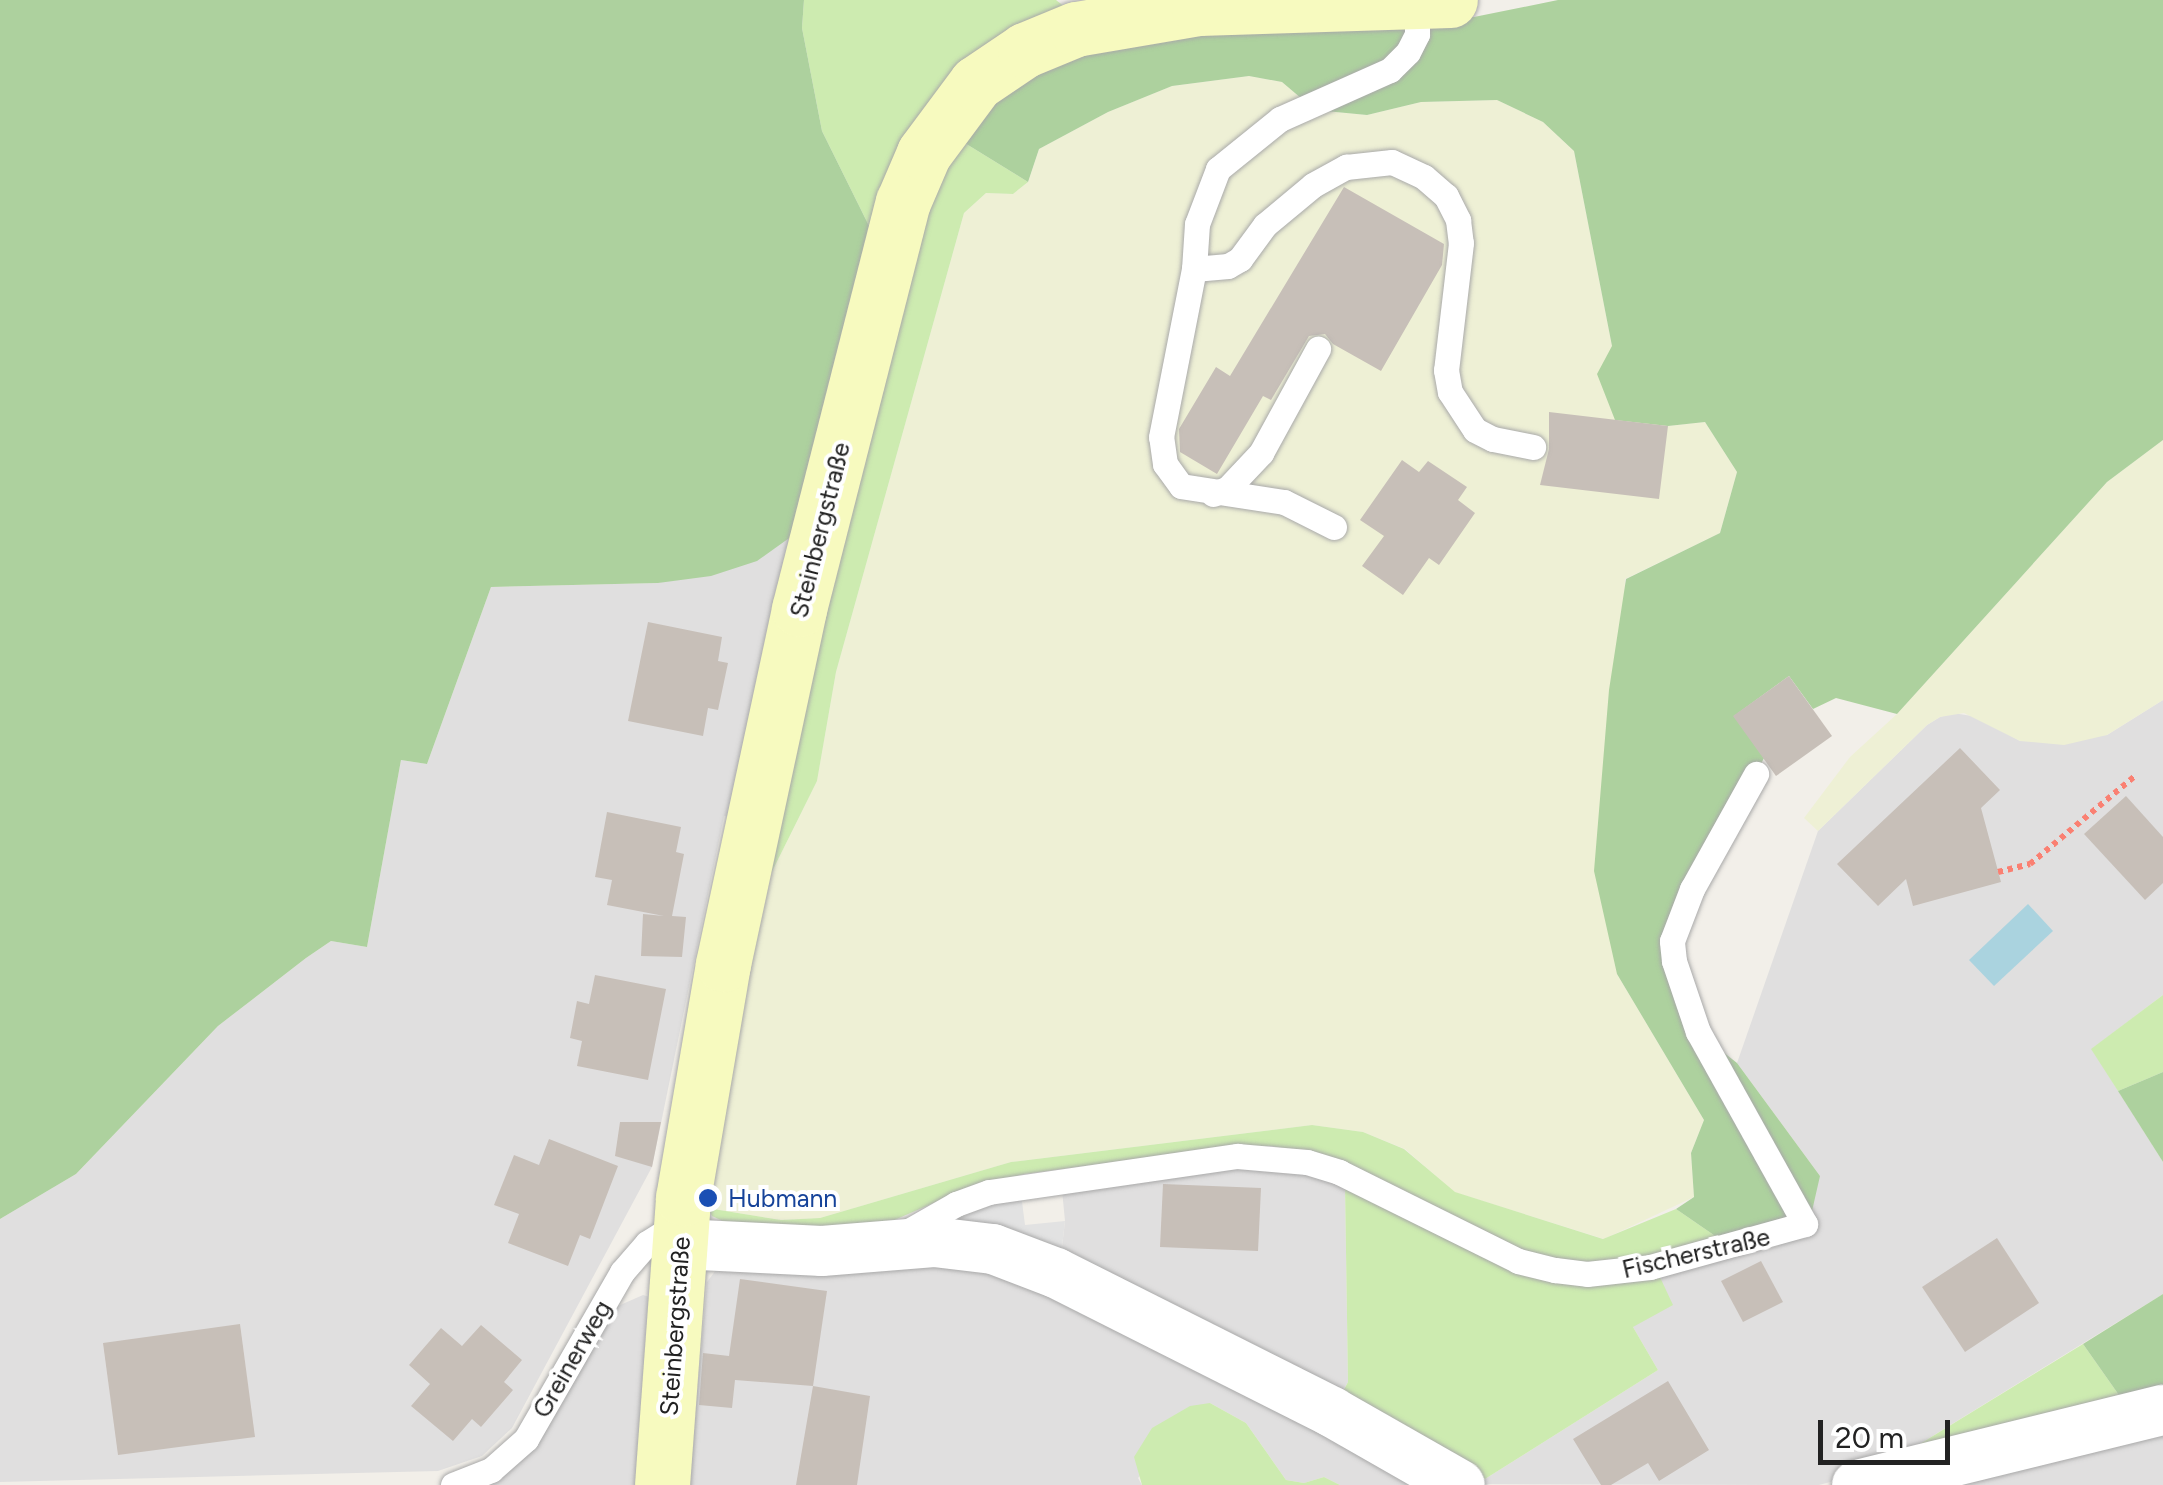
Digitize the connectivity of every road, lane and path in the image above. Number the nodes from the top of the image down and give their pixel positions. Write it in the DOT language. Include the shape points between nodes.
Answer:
graph roads {
  1 [pos="1434,1"];
  2 [pos="1194,269"];
  3 [pos="1318,349"];
  4 [pos="1534,447"];
  5 [pos="1212,494"];
  6 [pos="1334,526"];
  7 [pos="1756,774"];
  8 [pos="2136,776"];
  9 [pos="1998,872"];
  10 [pos="680,1233"];
  11 [pos="884,1246"];
  12 [pos="2163,1410"];
  13 [pos="454,1485"];
  14 [pos="662,1485"];
  15 [pos="1460,1485"];
  16 [pos="1857,1485"];
  1 -- 2 [label="lane" via="1408,52 1390,70 1280,119 1218,169 1197,224"];
  1 -- 10 [label="street, Steinbergstraße" via="1199,8 1092,25 998,66 932,139 903,202 799,609 722,964"];
  2 -- 4 [label="lane" via="1240,259 1265,225 1313,185 1346,168 1392,162 1424,177 1446,196 1461,243 1446,370 1450,392 1474,430"];
  2 -- 5 [label="lane" via="1162,452 1171,478"];
  3 -- 5 [label="lane" via="1261,452 1228,489"];
  5 -- 6 [label="lane" via="1284,502"];
  7 -- 11 [label="lane, Fischerstraße" via="1692,890 1672,941 1674,961 1698,1032 1805,1224 1650,1267 1587,1274 1518,1261 1339,1172 1237,1156 989,1192"];
  8 -- 9 [label="path" via="2030,864"];
  10 -- 11 [label="street, Fischerstraße" via="783,1251"];
  10 -- 13 [label="lane, Greinerweg" via="647,1243 622,1272 526,1439 491,1470"];
  10 -- 14 [label="street, Steinbergstraße"];
  11 -- 15 [label="street, Fischerstraße" via="962,1244 1024,1259 1332,1412"];
  12 -- 16 [label="street"];
}
